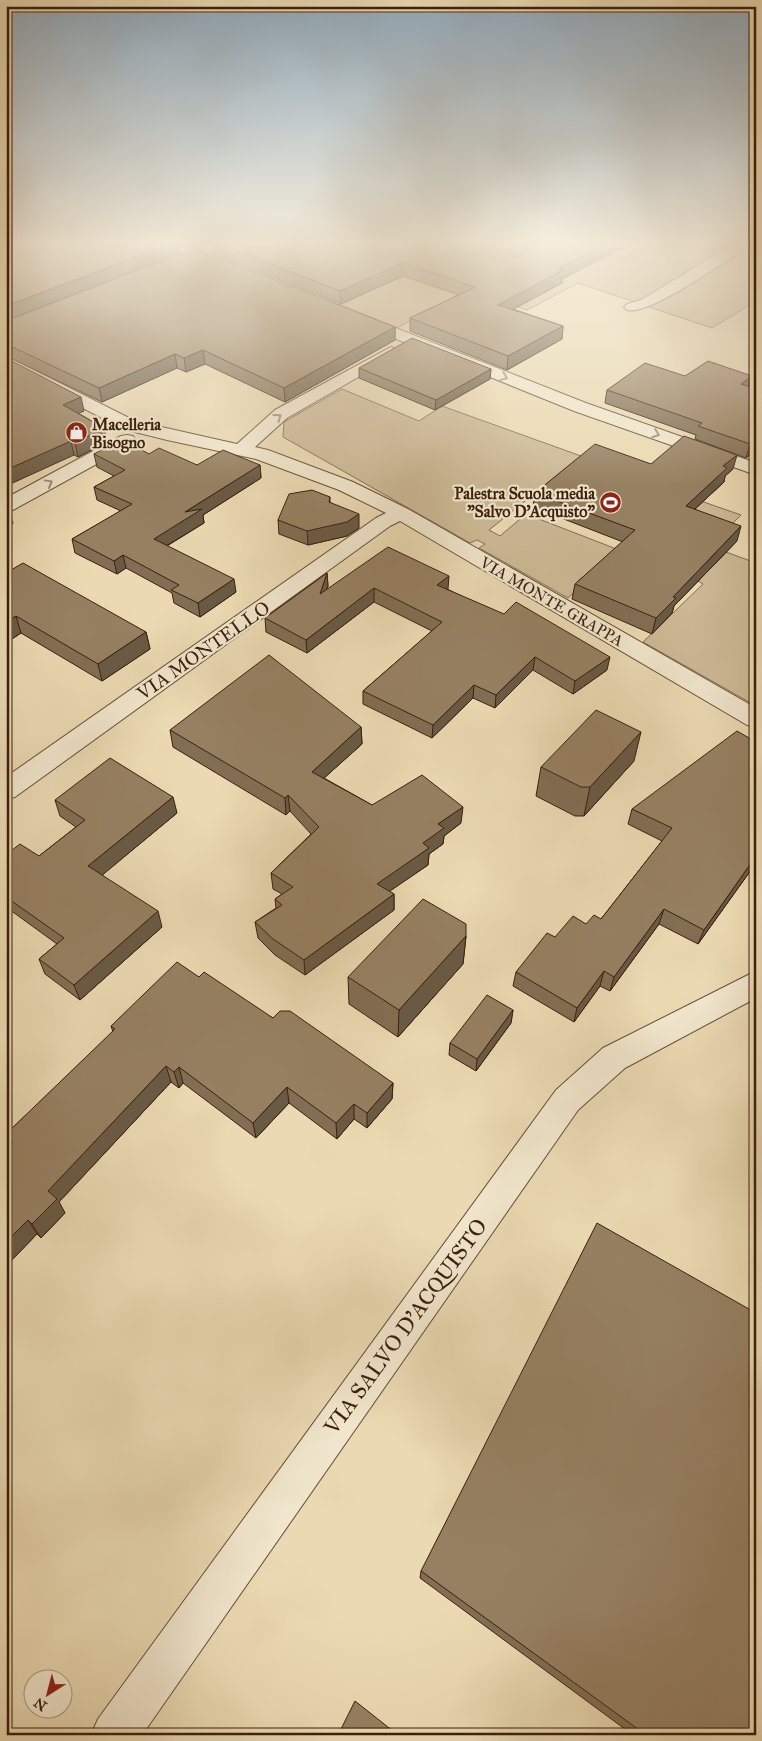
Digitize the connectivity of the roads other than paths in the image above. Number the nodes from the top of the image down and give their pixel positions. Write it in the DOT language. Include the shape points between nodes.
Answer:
graph roads {
  1 [pos="370,323"];
  2 [pos="412,340"];
  3 [pos="6,361"];
  4 [pos="146,430"];
  5 [pos="247,444"];
  6 [pos="756,469"];
  7 [pos="6,506"];
  8 [pos="401,514"];
  9 [pos="756,719"];
  10 [pos="6,790"];
  11 [pos="756,983"];
  12 [pos="114,1735"];
  1 -- 2 [label="street"];
  5 -- 2 [label="street, one-way" via="281,414"];
  2 -- 6 [label="street, one-way" via="580,407"];
  3 -- 4 [label="street, VIA MONTE GRAPPA" via="129,425"];
  4 -- 5 [label="street, VIA MONTE GRAPPA"];
  7 -- 4 [label="street, one-way"];
  5 -- 8 [label="street, VIA MONTE GRAPPA" via="346,486"];
  8 -- 9 [label="street, VIA MONTE GRAPPA"];
  8 -- 10 [label="street, VIA MONTELLO" via="383,522"];
  11 -- 12 [label="street, VIA SALVO D'ACQUISTO" via="614,1058 567,1100"];
}
